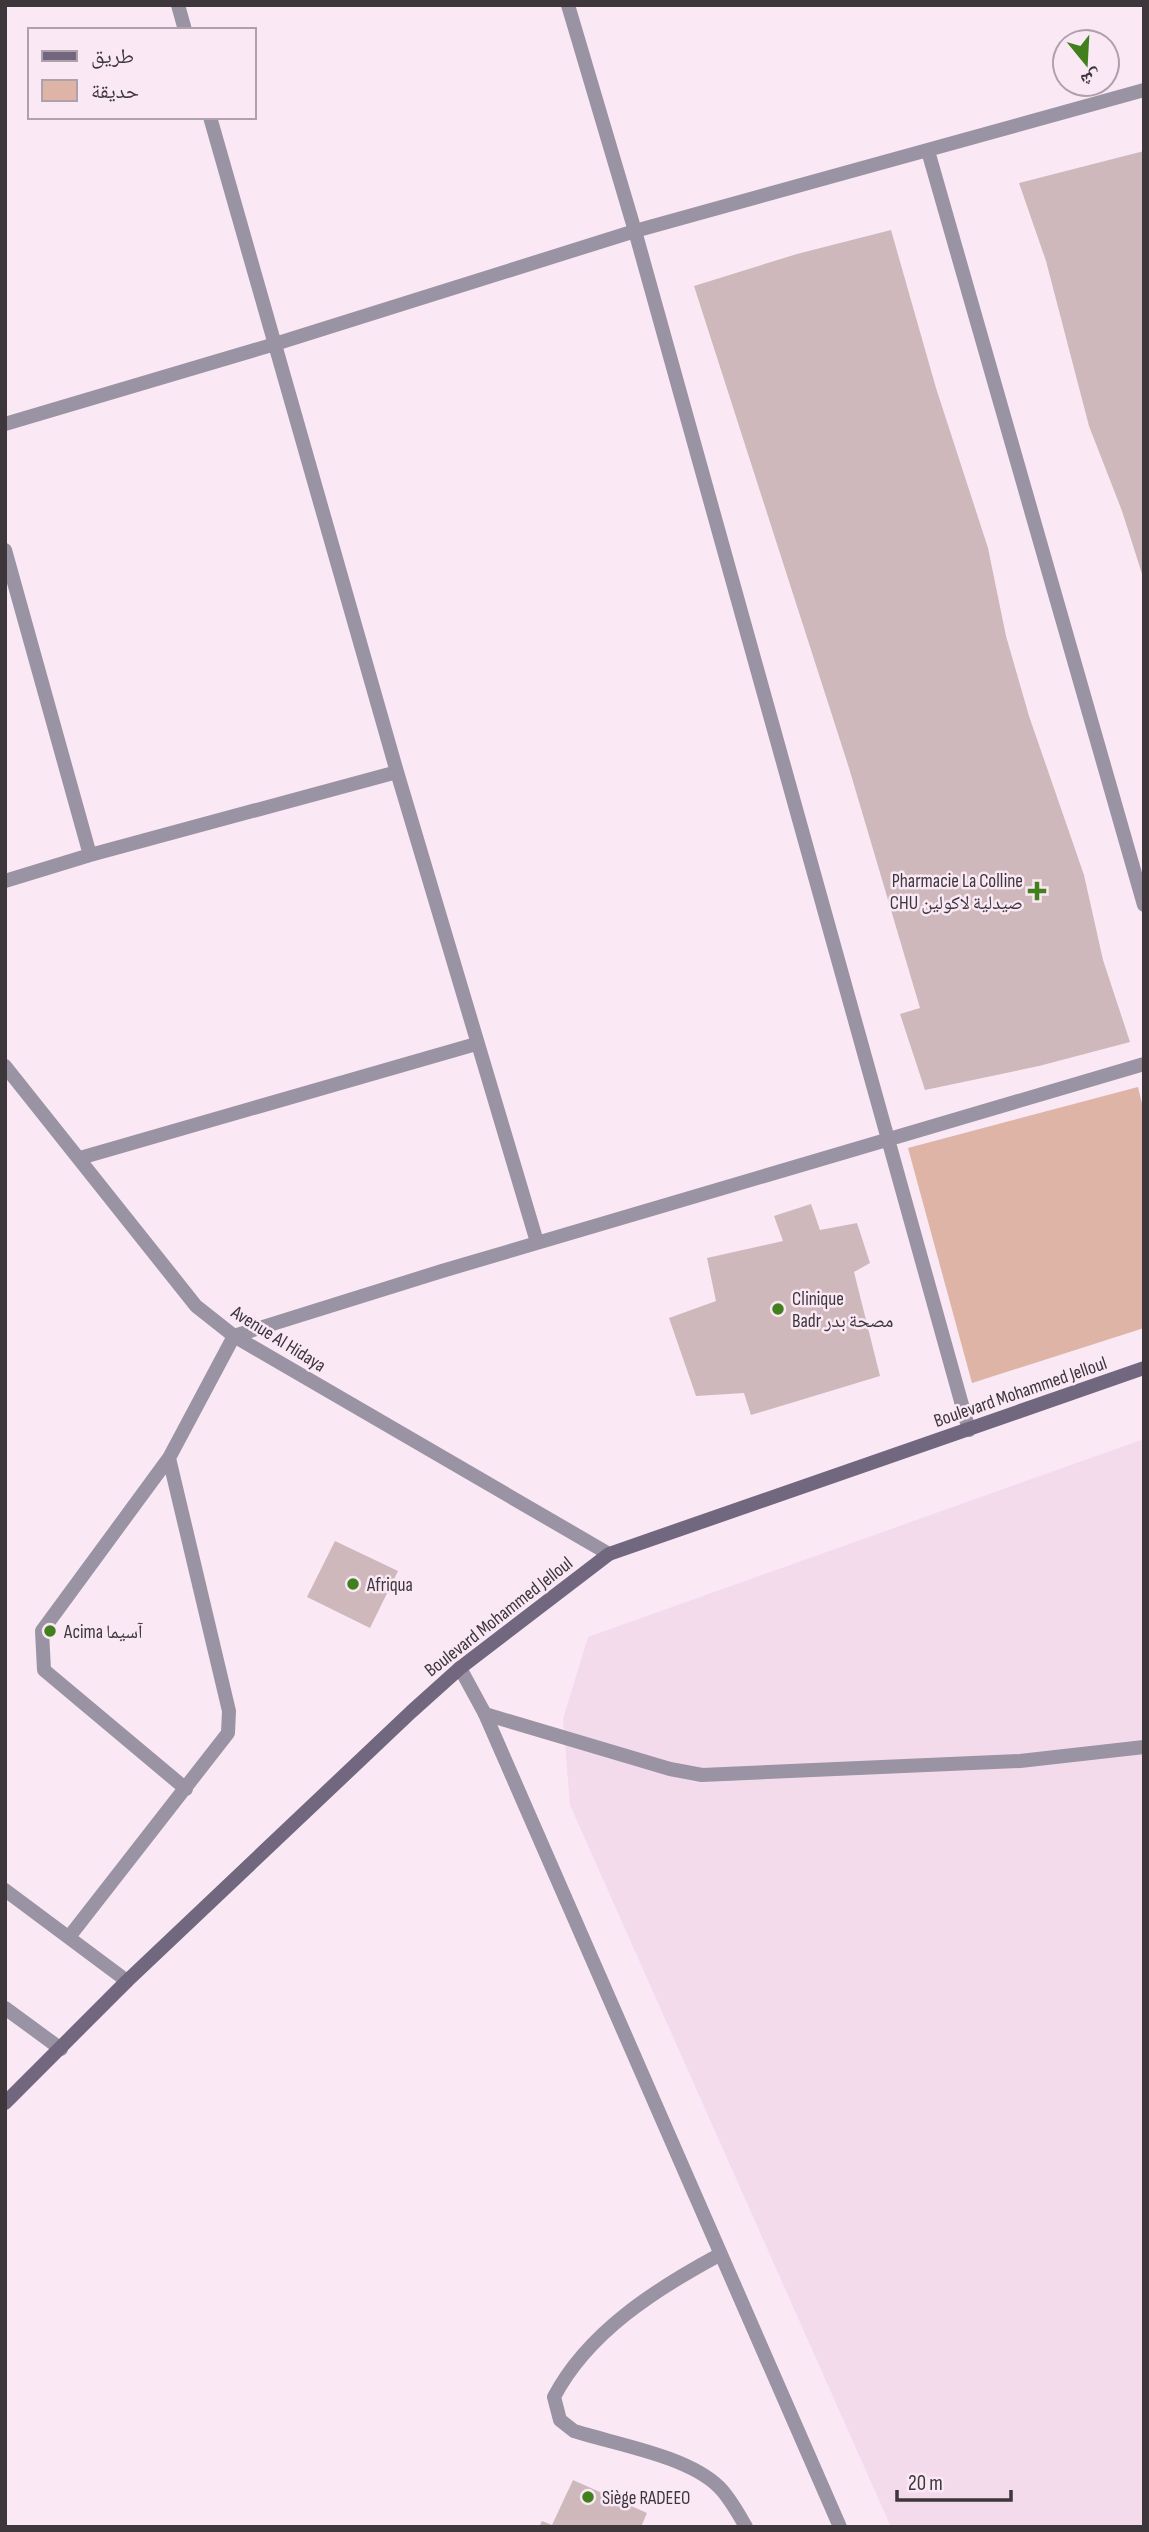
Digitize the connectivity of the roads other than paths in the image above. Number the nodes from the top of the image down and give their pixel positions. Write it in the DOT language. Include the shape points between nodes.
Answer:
graph roads {
  1 [pos="178,5"];
  2 [pos="568,5"];
  3 [pos="184,28"];
  4 [pos="1144,90"];
  5 [pos="211,119"];
  6 [pos="928,151"];
  7 [pos="635,231"];
  8 [pos="275,344"];
  9 [pos="5,424"];
  10 [pos="5,550"];
  11 [pos="397,772"];
  12 [pos="90,855"];
  13 [pos="5,881"];
  14 [pos="1144,905"];
  15 [pos="476,1044"];
  16 [pos="1144,1064"];
  17 [pos="5,1066"];
  18 [pos="890,1140"];
  19 [pos="80,1158"];
  20 [pos="537,1242"];
  21 [pos="234,1336"];
  22 [pos="1144,1368"];
  23 [pos="969,1430"];
  24 [pos="169,1458"];
  25 [pos="609,1554"];
  26 [pos="460,1668"];
  27 [pos="485,1714"];
  28 [pos="1144,1747"];
  29 [pos="186,1789"];
  30 [pos="5,1890"];
  31 [pos="69,1937"];
  32 [pos="127,1981"];
  33 [pos="5,2008"];
  34 [pos="61,2049"];
  35 [pos="5,2103"];
  36 [pos="719,2255"];
  37 [pos="746,2527"];
  38 [pos="840,2527"];
  1 -- 3 [label="street"];
  2 -- 7 [label="street"];
  4 -- 6 [label="street"];
  5 -- 8 [label="street"];
  6 -- 7 [label="street"];
  6 -- 14 [label="street"];
  7 -- 8 [label="street"];
  7 -- 18 [label="street"];
  8 -- 9 [label="street"];
  8 -- 11 [label="street"];
  10 -- 12 [label="street"];
  11 -- 12 [label="street"];
  11 -- 15 [label="street"];
  12 -- 13 [label="street"];
  15 -- 19 [label="street"];
  15 -- 20 [label="street"];
  16 -- 18 [label="street"];
  17 -- 19 [label="street, Avenue Al Hidaya"];
  18 -- 20 [label="street"];
  18 -- 23 [label="street"];
  19 -- 21 [label="street, Avenue Al Hidaya" via="157,1261 196,1306"];
  20 -- 21 [label="street"];
  21 -- 24 [label="street"];
  21 -- 25 [label="street, Avenue Al Hidaya"];
  22 -- 23 [label="street, Boulevard Mohammed Jelloul"];
  23 -- 25 [label="street, Boulevard Mohammed Jelloul"];
  24 -- 29 [label="street" via="229,1712 228,1733"];
  24 -- 29 [label="street" via="42,1631 44,1670"];
  25 -- 26 [label="street, Boulevard Mohammed Jelloul"];
  26 -- 27 [label="street"];
  26 -- 32 [label="street, Boulevard Mohammed Jelloul"];
  27 -- 28 [label="street" via="702,1775 1020,1761"];
  27 -- 36 [label="street"];
  29 -- 31 [label="street"];
  30 -- 31 [label="street"];
  31 -- 32 [label="street"];
  32 -- 34 [label="street, Boulevard Mohammed Jelloul"];
  33 -- 34 [label="street"];
  34 -- 35 [label="street, Boulevard Mohammed Jelloul"];
  36 -- 37 [label="street" via="655,2291 596,2342 566,2374 554,2397 560,2420 574,2431 678,2463 705,2476 728,2498"];
  36 -- 38 [label="street"];
}
